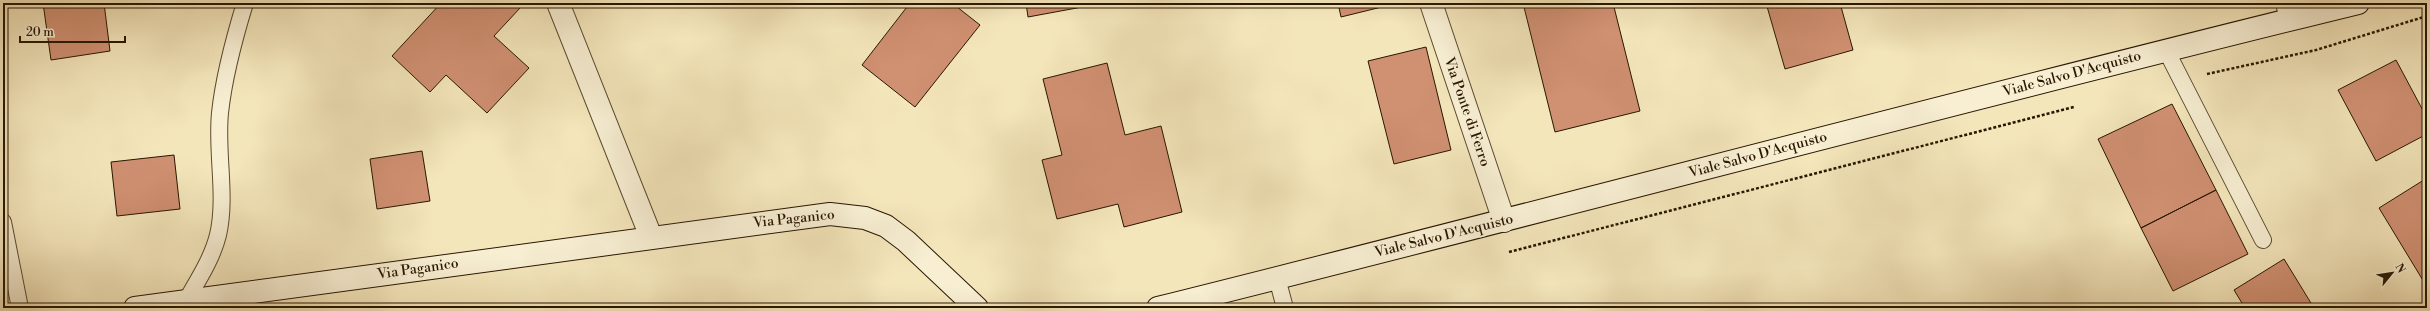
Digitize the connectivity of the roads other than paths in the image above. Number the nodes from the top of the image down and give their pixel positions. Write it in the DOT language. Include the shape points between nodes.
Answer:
graph roads {
  1 [pos="245,3"];
  2 [pos="558,3"];
  3 [pos="1431,3"];
  4 [pos="2358,3"];
  5 [pos="2286,12"];
  6 [pos="2166,50"];
  7 [pos="1504,221"];
  8 [pos="3,222"];
  9 [pos="651,237"];
  10 [pos="2263,240"];
  11 [pos="1277,278"];
  12 [pos="186,301"];
  13 [pos="20,308"];
  14 [pos="135,308"];
  15 [pos="977,308"];
  16 [pos="1158,308"];
  17 [pos="1285,308"];
  1 -- 12 [label="lane" via="222,91 218,235 209,260"];
  2 -- 9 [label="street"];
  3 -- 7 [label="street, Via Ponte di Ferro"];
  4 -- 5 [label="street, Viale Salvo D'Acquisto"];
  5 -- 6 [label="street, Viale Salvo D'Acquisto"];
  6 -- 7 [label="street, Viale Salvo D'Acquisto"];
  6 -- 10 [label="lane"];
  7 -- 11 [label="street, Viale Salvo D'Acquisto"];
  8 -- 13 [label="lane"];
  9 -- 12 [label="street, Via Paganico"];
  9 -- 15 [label="street, Via Paganico" via="819,214 865,218 886,226 901,237"];
  11 -- 16 [label="street, Viale Salvo D'Acquisto"];
  11 -- 17 [label="lane"];
  12 -- 14 [label="street, Via Paganico"];
}
